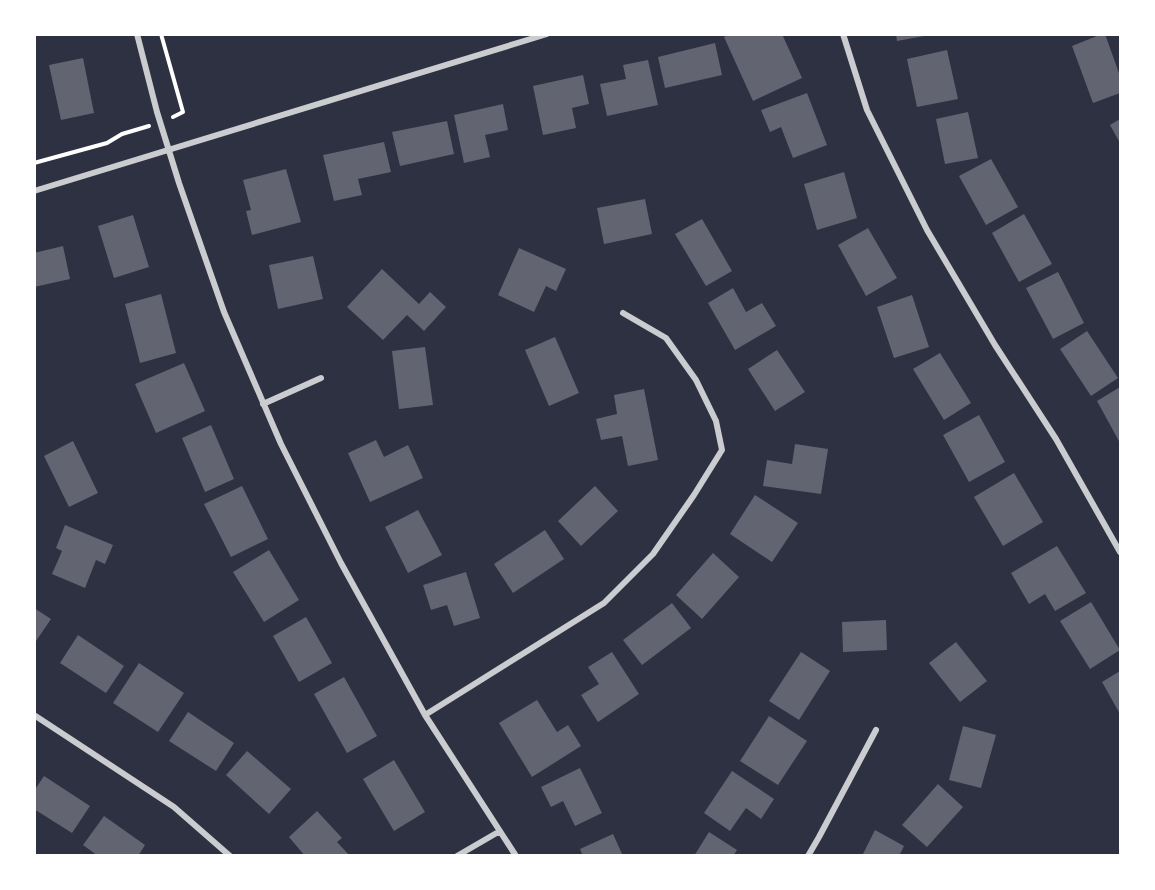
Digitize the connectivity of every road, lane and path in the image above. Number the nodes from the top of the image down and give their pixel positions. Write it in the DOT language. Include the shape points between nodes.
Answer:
graph roads {
  1 [pos="137,34"];
  2 [pos="161,34"];
  3 [pos="547,34"];
  4 [pos="843,34"];
  5 [pos="183,114"];
  6 [pos="138,130"];
  7 [pos="169,150"];
  8 [pos="34,163"];
  9 [pos="34,191"];
  10 [pos="622,313"];
  11 [pos="321,378"];
  12 [pos="263,404"];
  13 [pos="1120,552"];
  14 [pos="34,715"];
  15 [pos="425,715"];
  16 [pos="876,730"];
  17 [pos="500,831"];
  18 [pos="230,855"];
  19 [pos="457,855"];
  20 [pos="516,855"];
  21 [pos="808,855"];
  1 -- 7 [label="street"];
  2 -- 5 [label="path"];
  3 -- 7 [label="street"];
  4 -- 13 [label="street" via="867,111 927,230"];
  6 -- 8 [label="path" via="107,143"];
  7 -- 9 [label="street"];
  7 -- 12 [label="street" via="224,312"];
  10 -- 15 [label="street" via="666,338 696,380 716,421 722,450 653,554 604,603"];
  11 -- 12 [label="street"];
  12 -- 15 [label="street" via="341,563"];
  14 -- 18 [label="street" via="174,807"];
  15 -- 17 [label="street"];
  16 -- 21 [label="street"];
  17 -- 19 [label="street"];
  17 -- 20 [label="street"];
}
